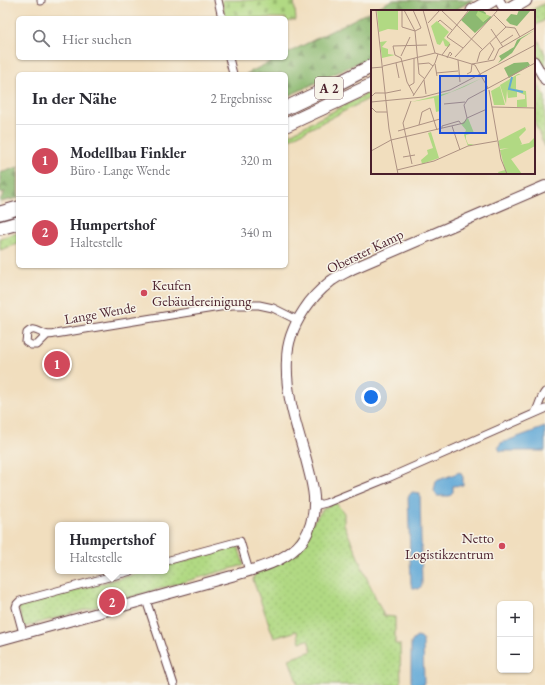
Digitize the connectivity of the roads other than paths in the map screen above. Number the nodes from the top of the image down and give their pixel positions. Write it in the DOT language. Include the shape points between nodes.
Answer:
graph roads {
  1 [pos="218,0"];
  2 [pos="492,0"];
  3 [pos="499,0"];
  4 [pos="525,0"];
  5 [pos="475,10"];
  6 [pos="504,10"];
  7 [pos="507,10"];
  8 [pos="222,16"];
  9 [pos="229,60"];
  10 [pos="535,63"];
  11 [pos="371,67"];
  12 [pos="232,72"];
  13 [pos="545,80"];
  14 [pos="371,85"];
  15 [pos="288,107"];
  16 [pos="288,124"];
  17 [pos="545,186"];
  18 [pos="16,209"];
  19 [pos="0,213"];
  20 [pos="16,224"];
  21 [pos="0,228"];
  22 [pos="297,320"];
  23 [pos="47,335"];
  24 [pos="545,392"];
  25 [pos="545,409"];
  26 [pos="534,414"];
  27 [pos="314,506"];
  28 [pos="169,560"];
  29 [pos="249,571"];
  30 [pos="120,574"];
  31 [pos="146,600"];
  32 [pos="23,634"];
  33 [pos="0,640"];
  34 [pos="174,685"];
  1 -- 8 [label="street"];
  2 -- 5 [label="highway"];
  3 -- 6 [label="street"];
  4 -- 7 [label="highway"];
  9 -- 12 [label="street"];
  10 -- 13 [label="street"];
  11 -- 15 [label="highway, A 2"];
  14 -- 16 [label="highway, A 2"];
  17 -- 22 [label="main road, Oberster Kamp" via="352,269 332,280 318,292"];
  18 -- 19 [label="highway"];
  20 -- 21 [label="highway"];
  22 -- 23 [label="street, Lange Wende" via="266,306 232,305"];
  22 -- 27 [label="main road, Oberster Kamp" via="288,349 287,372 290,398 312,484"];
  24 -- 26 [label="street"];
  25 -- 26 [label="street"];
  26 -- 27 [label="street" via="381,481"];
  27 -- 29 [label="main road, Oberster Kamp" via="308,531 297,547 279,559"];
  28 -- 29 [label="street" via="240,541"];
  29 -- 31 [label="main road, Oberster Kamp"];
  30 -- 32 [label="street" via="20,601 16,607"];
  31 -- 32 [label="main road, Oberster Kamp"];
  31 -- 34 [label="street"];
  32 -- 33 [label="main road, Oberster Kamp"];
}
